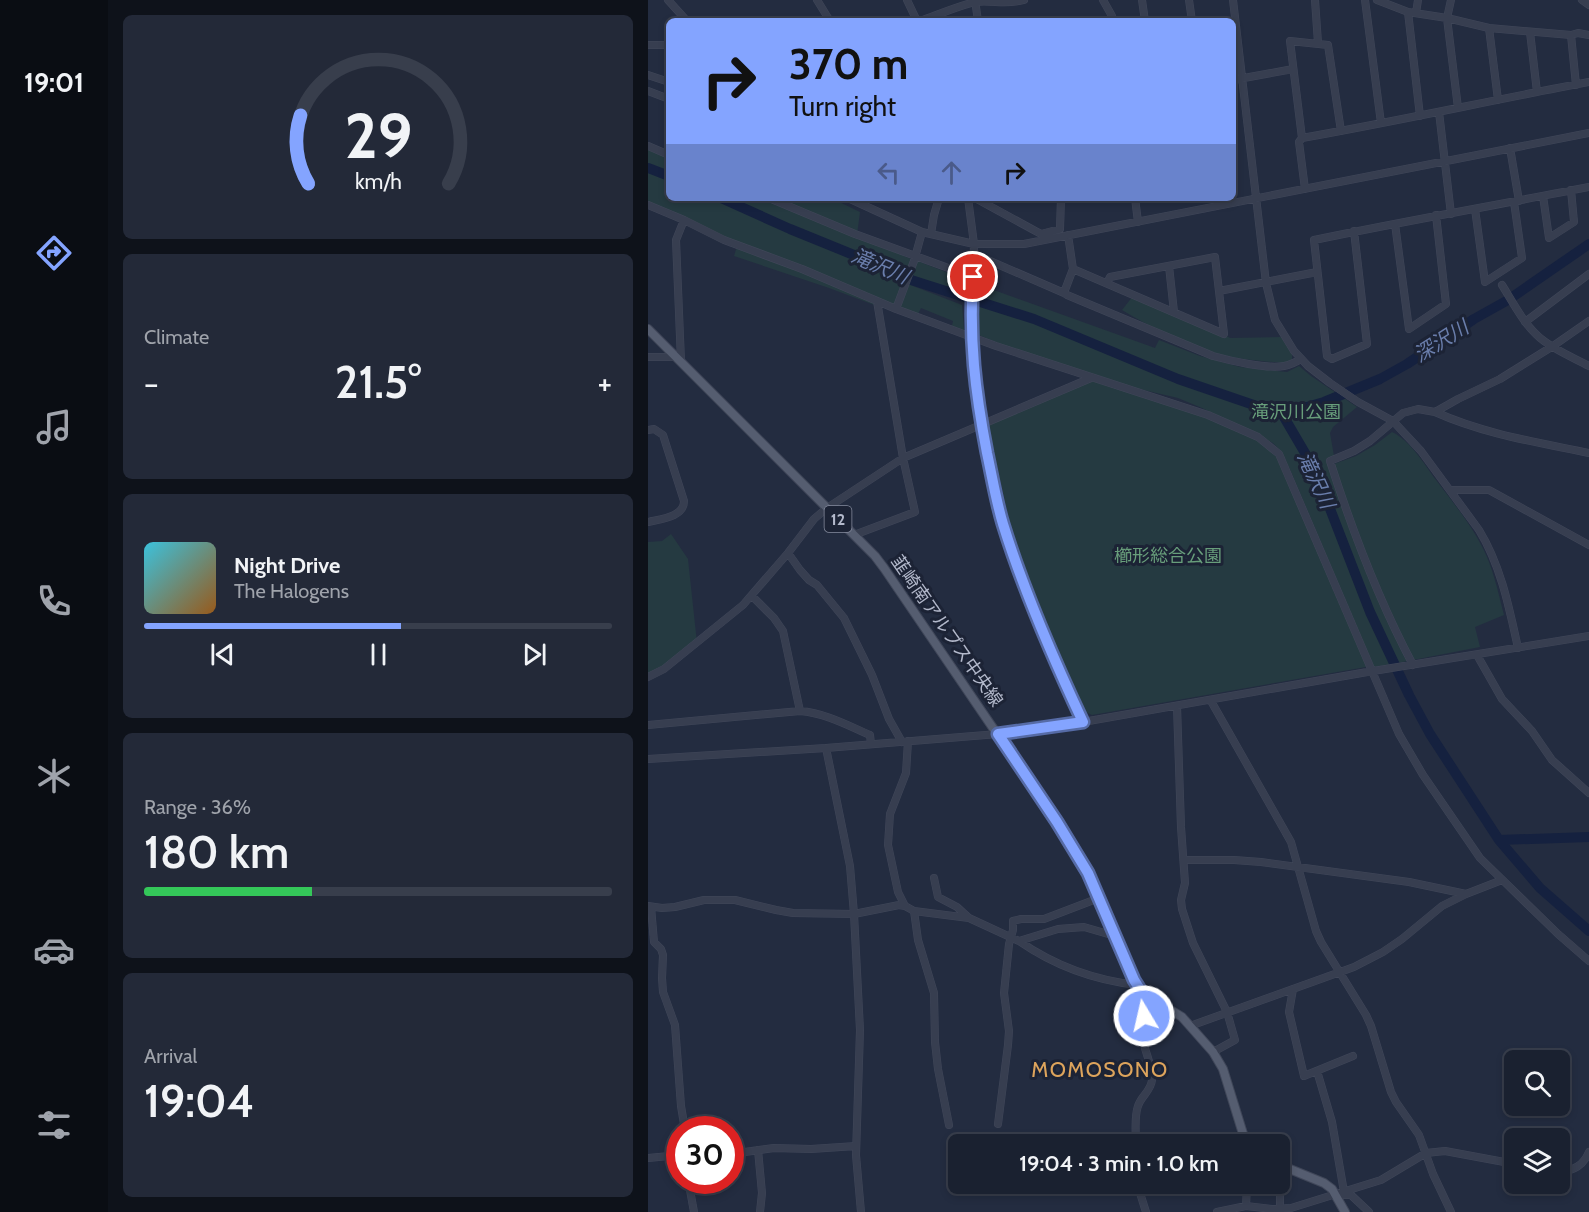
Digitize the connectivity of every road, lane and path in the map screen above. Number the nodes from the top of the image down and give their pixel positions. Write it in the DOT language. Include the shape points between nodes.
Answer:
graph roads {
  1 [pos="668,0"];
  2 [pos="817,0"];
  3 [pos="908,0"];
  4 [pos="1024,0"];
  5 [pos="1103,0"];
  6 [pos="1142,0"];
  7 [pos="1189,0"];
  8 [pos="1233,0"];
  9 [pos="1315,0"];
  10 [pos="1365,0"];
  11 [pos="1377,0"];
  12 [pos="1418,0"];
  13 [pos="1450,0"];
  14 [pos="1582,0"];
  15 [pos="976,1"];
  16 [pos="1388,2"];
  17 [pos="1589,5"];
  18 [pos="1408,12"];
  19 [pos="1416,13"];
  20 [pos="684,18"];
  21 [pos="828,18"];
  22 [pos="917,18"];
  23 [pos="928,18"];
  24 [pos="978,18"];
  25 [pos="1112,18"];
  26 [pos="1145,18"];
  27 [pos="1192,18"];
  28 [pos="1235,18"];
  29 [pos="1447,18"];
  30 [pos="1236,23"];
  31 [pos="1489,28"];
  32 [pos="1530,32"];
  33 [pos="1571,35"];
  34 [pos="1589,35"];
  35 [pos="1318,43"];
  36 [pos="648,45"];
  37 [pos="666,45"];
  38 [pos="1293,69"];
  39 [pos="648,75"];
  40 [pos="1243,78"];
  41 [pos="1236,79"];
  42 [pos="666,81"];
  43 [pos="1589,82"];
  44 [pos="1576,84"];
  45 [pos="648,92"];
  46 [pos="1537,92"];
  47 [pos="666,98"];
  48 [pos="1498,100"];
  49 [pos="1458,108"];
  50 [pos="1439,112"];
  51 [pos="1420,116"];
  52 [pos="1381,123"];
  53 [pos="1341,131"];
  54 [pos="1589,133"];
  55 [pos="1302,138"];
  56 [pos="648,146"];
  57 [pos="1510,148"];
  58 [pos="666,154"];
  59 [pos="1445,161"];
  60 [pos="1589,187"];
  61 [pos="1305,189"];
  62 [pos="1571,190"];
  63 [pos="1543,196"];
  64 [pos="1257,198"];
  65 [pos="777,201"];
  66 [pos="855,201"];
  67 [pos="938,201"];
  68 [pos="974,201"];
  69 [pos="978,201"];
  70 [pos="1061,201"];
  71 [pos="1135,201"];
  72 [pos="1517,201"];
  73 [pos="648,205"];
  74 [pos="1475,209"];
  75 [pos="1451,214"];
  76 [pos="1436,215"];
  77 [pos="684,220"];
  78 [pos="1138,222"];
  79 [pos="1395,224"];
  80 [pos="1354,231"];
  81 [pos="922,232"];
  82 [pos="931,234"];
  83 [pos="1068,235"];
  84 [pos="974,244"];
  85 [pos="974,254"];
  86 [pos="914,258"];
  87 [pos="1169,266"];
  88 [pos="1073,269"];
  89 [pos="1317,272"];
  90 [pos="1589,274"];
  91 [pos="972,279"];
  92 [pos="1107,283"];
  93 [pos="1266,283"];
  94 [pos="1502,285"];
  95 [pos="1219,291"];
  96 [pos="1064,293"];
  97 [pos="877,301"];
  98 [pos="898,305"];
  99 [pos="1174,312"];
  100 [pos="1589,321"];
  101 [pos="1525,322"];
  102 [pos="648,328"];
  103 [pos="971,334"];
  104 [pos="1553,346"];
  105 [pos="648,357"];
  106 [pos="1301,358"];
  107 [pos="680,359"];
  108 [pos="1589,366"];
  109 [pos="1091,378"];
  110 [pos="1435,412"];
  111 [pos="1393,421"];
  112 [pos="982,424"];
  113 [pos="648,430"];
  114 [pos="1589,453"];
  115 [pos="903,458"];
  116 [pos="1450,490"];
  117 [pos="827,508"];
  118 [pos="648,522"];
  119 [pos="854,535"];
  120 [pos="1589,545"];
  121 [pos="788,553"];
  122 [pos="752,596"];
  123 [pos="1589,636"];
  124 [pos="1518,648"];
  125 [pos="1477,655"];
  126 [pos="1412,665"];
  127 [pos="1375,671"];
  128 [pos="648,677"];
  129 [pos="1210,701"];
  130 [pos="1177,706"];
  131 [pos="800,711"];
  132 [pos="1083,722"];
  133 [pos="648,725"];
  134 [pos="998,734"];
  135 [pos="905,742"];
  136 [pos="871,744"];
  137 [pos="826,748"];
  138 [pos="648,759"];
  139 [pos="1589,793"];
  140 [pos="1184,860"];
  141 [pos="1298,867"];
  142 [pos="934,878"];
  143 [pos="1502,880"];
  144 [pos="1466,894"];
  145 [pos="1099,898"];
  146 [pos="650,906"];
  147 [pos="905,906"];
  148 [pos="914,911"];
  149 [pos="854,914"];
  150 [pos="1057,914"];
  151 [pos="969,918"];
  152 [pos="1059,929"];
  153 [pos="1115,936"];
  154 [pos="1015,939"];
  155 [pos="1589,961"];
  156 [pos="1340,972"];
  157 [pos="1137,985"];
  158 [pos="1293,988"];
  159 [pos="1146,995"];
  160 [pos="1227,1012"];
  161 [pos="1190,1026"];
  162 [pos="1213,1052"];
  163 [pos="1353,1056"];
  164 [pos="1317,1071"];
  165 [pos="683,1116"];
  166 [pos="998,1124"];
  167 [pos="949,1125"];
  168 [pos="1137,1134"];
  169 [pos="1243,1134"];
  170 [pos="856,1146"];
  171 [pos="758,1150"];
  172 [pos="744,1152"];
  173 [pos="1589,1152"];
  174 [pos="1426,1153"];
  175 [pos="666,1156"];
  176 [pos="648,1158"];
  177 [pos="1504,1162"];
  178 [pos="1585,1164"];
  179 [pos="1290,1169"];
  180 [pos="1570,1170"];
  181 [pos="1340,1193"];
  182 [pos="691,1194"];
  183 [pos="1140,1194"];
  184 [pos="1247,1194"];
  185 [pos="1280,1194"];
  186 [pos="1246,1206"];
  187 [pos="1280,1210"];
  188 [pos="694,1212"];
  189 [pos="760,1212"];
  190 [pos="861,1212"];
  191 [pos="1146,1212"];
  192 [pos="1217,1212"];
  193 [pos="1345,1212"];
  194 [pos="1369,1212"];
  195 [pos="1451,1212"];
  1 -- 20 [label="street"];
  2 -- 21 [label="street"];
  3 -- 22 [label="street"];
  4 -- 15 [label="street"];
  5 -- 25 [label="street"];
  6 -- 26 [label="street"];
  7 -- 27 [label="street"];
  8 -- 28 [label="street"];
  9 -- 35 [label="street"];
  10 -- 52 [label="street"];
  11 -- 16 [label="street"];
  12 -- 19 [label="street"];
  13 -- 29 [label="street"];
  14 -- 17 [label="street"];
  15 -- 23 [label="street"];
  15 -- 24 [label="street"];
  16 -- 18 [label="street"];
  18 -- 19 [label="street"];
  18 -- 51 [label="street"];
  19 -- 29 [label="street"];
  29 -- 31 [label="street"];
  29 -- 49 [label="street"];
  30 -- 40 [label="street"];
  31 -- 32 [label="street"];
  31 -- 48 [label="street"];
  32 -- 33 [label="street"];
  32 -- 46 [label="street"];
  33 -- 34 [label="street"];
  33 -- 44 [label="street"];
  35 -- 38 [label="street" via="1290,41"];
  35 -- 53 [label="street" via="1328,45"];
  36 -- 37 [label="street"];
  38 -- 40 [label="street"];
  38 -- 55 [label="street"];
  39 -- 42 [label="street"];
  40 -- 41 [label="street"];
  40 -- 64 [label="street"];
  43 -- 44 [label="street"];
  44 -- 46 [label="street"];
  45 -- 47 [label="street"];
  46 -- 48 [label="street"];
  48 -- 49 [label="street"];
  49 -- 50 [label="street"];
  50 -- 51 [label="street"];
  50 -- 59 [label="street"];
  51 -- 52 [label="street"];
  52 -- 53 [label="street"];
  53 -- 55 [label="street"];
  54 -- 57 [label="street"];
  55 -- 61 [label="street" via="1299,142"];
  56 -- 58 [label="street"];
  57 -- 59 [label="street"];
  57 -- 72 [label="street"];
  59 -- 61 [label="street"];
  59 -- 75 [label="street"];
  60 -- 62 [label="street"];
  61 -- 64 [label="street"];
  62 -- 63 [label="street"];
  62 -- 63 [label="street" via="1574,222 1549,238"];
  63 -- 72 [label="street"];
  64 -- 78 [label="street"];
  64 -- 93 [label="street"];
  65 -- 86 [label="street"];
  66 -- 81 [label="street"];
  67 -- 82 [label="street"];
  68 -- 84 [label="street"];
  69 -- 70 [label="street" via="1041,234 1060,229"];
  71 -- 78 [label="street"];
  72 -- 74 [label="street"];
  72 -- 74 [label="street" via="1522,258 1485,282"];
  73 -- 77 [label="street"];
  74 -- 75 [label="street"];
  75 -- 76 [label="street"];
  76 -- 79 [label="street"];
  76 -- 79 [label="street" via="1446,303 1409,329"];
  77 -- 97 [label="street"];
  77 -- 107 [label="street" via="676,240"];
  78 -- 83 [label="street"];
  79 -- 80 [label="street"];
  80 -- 89 [label="street" via="1314,240"];
  80 -- 89 [label="street" via="1367,344 1332,359 1327,356"];
  81 -- 82 [label="street"];
  81 -- 86 [label="street"];
  82 -- 84 [label="street"];
  83 -- 84 [label="street" via="1023,244"];
  83 -- 88 [label="street"];
  84 -- 85 [label="street"];
  85 -- 91 [label="street"];
  85 -- 96 [label="street"];
  86 -- 91 [label="street"];
  86 -- 98 [label="street"];
  87 -- 92 [label="street" via="1110,277"];
  87 -- 95 [label="street" via="1215,257"];
  87 -- 99 [label="street"];
  88 -- 92 [label="street"];
  88 -- 96 [label="street"];
  89 -- 93 [label="street"];
  90 -- 101 [label="street"];
  91 -- 103 [label="street"];
  92 -- 99 [label="street"];
  93 -- 95 [label="street"];
  93 -- 106 [label="street" via="1275,320"];
  94 -- 101 [label="street"];
  95 -- 99 [label="street" via="1224,334"];
  96 -- 106 [label="street" via="1213,356 1280,366"];
  97 -- 98 [label="street"];
  97 -- 115 [label="street"];
  98 -- 103 [label="street"];
  100 -- 104 [label="street"];
  101 -- 104 [label="street"];
  102 -- 107 [label="main road, 韮崎南アルプス中央線 / 12"];
  103 -- 109 [label="street"];
  103 -- 112 [label="street"];
  104 -- 108 [label="street"];
  104 -- 110 [label="street"];
  105 -- 107 [label="street"];
  106 -- 111 [label="street" via="1330,383"];
  107 -- 117 [label="main road, 韮崎南アルプス中央線 / 12"];
  109 -- 112 [label="street"];
  109 -- 127 [label="street" via="1208,415 1258,437 1279,454"];
  110 -- 111 [label="street" via="1409,410"];
  110 -- 114 [label="street" via="1491,433"];
  111 -- 116 [label="street"];
  111 -- 126 [label="street" via="1370,441 1330,461 1377,587"];
  112 -- 115 [label="street"];
  112 -- 132 [label="street" via="1002,523 1022,581"];
  113 -- 118 [label="street" via="663,435 684,501 677,514"];
  115 -- 117 [label="street"];
  115 -- 119 [label="street" via="915,512"];
  116 -- 120 [label="street" via="1489,490"];
  116 -- 124 [label="street" via="1494,558"];
  117 -- 119 [label="main road, 韮崎南アルプス中央線 / 12"];
  117 -- 121 [label="street"];
  119 -- 134 [label="main road, 韮崎南アルプス中央線 / 12" via="884,568"];
  121 -- 122 [label="street"];
  121 -- 135 [label="street" via="844,618 889,719"];
  122 -- 128 [label="street" via="689,650"];
  122 -- 131 [label="street" via="783,631"];
  123 -- 124 [label="street"];
  124 -- 125 [label="street"];
  125 -- 126 [label="street"];
  125 -- 139 [label="street" via="1502,699 1552,760"];
  126 -- 127 [label="street"];
  127 -- 129 [label="street"];
  127 -- 143 [label="street" via="1399,734 1423,775 1480,858"];
  129 -- 130 [label="street"];
  129 -- 141 [label="street" via="1282,825"];
  130 -- 132 [label="street"];
  130 -- 140 [label="street"];
  131 -- 133 [label="street"];
  131 -- 136 [label="street" via="830,717 870,735"];
  132 -- 134 [label="street"];
  134 -- 135 [label="street"];
  134 -- 145 [label="main road, 韮崎南アルプス中央線 / 12" via="1088,873"];
  135 -- 136 [label="street"];
  135 -- 147 [label="street" via="906,773 890,814 888,845"];
  136 -- 137 [label="street"];
  137 -- 138 [label="street"];
  137 -- 149 [label="street" via="850,866"];
  140 -- 141 [label="street" via="1234,860"];
  140 -- 160 [label="street" via="1184,920"];
  141 -- 144 [label="street"];
  141 -- 156 [label="street" via="1316,931"];
  142 -- 151 [label="street" via="938,897"];
  143 -- 144 [label="street"];
  143 -- 155 [label="street"];
  144 -- 156 [label="street" via="1442,906 1383,951"];
  145 -- 150 [label="street"];
  145 -- 153 [label="main road, 韮崎南アルプス中央線 / 12"];
  146 -- 149 [label="street" via="735,900 793,913"];
  146 -- 165 [label="street" via="654,942 663,955 663,992 675,1026"];
  147 -- 148 [label="street"];
  147 -- 149 [label="street"];
  148 -- 151 [label="street"];
  148 -- 167 [label="street" via="934,993 938,1069"];
  149 -- 170 [label="street" via="860,1030"];
  150 -- 152 [label="street"];
  150 -- 154 [label="street" via="1013,921"];
  151 -- 154 [label="street"];
  152 -- 153 [label="street" via="1084,927"];
  152 -- 154 [label="street"];
  153 -- 157 [label="main road, 韮崎南アルプス中央線 / 12"];
  154 -- 157 [label="street" via="1072,970"];
  154 -- 166 [label="street" via="1004,993 1009,1031"];
  156 -- 158 [label="street"];
  156 -- 174 [label="street" via="1371,1026 1396,1102 1419,1135"];
  157 -- 159 [label="main road, 韮崎南アルプス中央線 / 12"];
  158 -- 160 [label="street"];
  158 -- 164 [label="street" via="1289,1012 1304,1076"];
  159 -- 161 [label="main road, 韮崎南アルプス中央線 / 12"];
  159 -- 168 [label="street" via="1143,1044 1152,1082 1138,1106"];
  160 -- 161 [label="street"];
  160 -- 162 [label="street" via="1235,1040"];
  161 -- 162 [label="main road, 韮崎南アルプス中央線 / 12"];
  162 -- 169 [label="main road, 韮崎南アルプス中央線 / 12" via="1223,1069"];
  163 -- 164 [label="street"];
  164 -- 181 [label="street" via="1332,1122"];
  170 -- 171 [label="street"];
  170 -- 190 [label="street"];
  171 -- 172 [label="street"];
  171 -- 189 [label="street"];
  173 -- 178 [label="street"];
  174 -- 177 [label="street" via="1445,1151"];
  174 -- 181 [label="street" via="1381,1180"];
  174 -- 195 [label="street"];
  175 -- 176 [label="street"];
  178 -- 180 [label="street"];
  179 -- 181 [label="main road"];
  181 -- 187 [label="street"];
  181 -- 193 [label="main road"];
  181 -- 194 [label="street" via="1351,1195"];
  182 -- 188 [label="street"];
  183 -- 191 [label="street"];
  184 -- 186 [label="street"];
  185 -- 187 [label="street"];
  186 -- 187 [label="street"];
  186 -- 192 [label="street"];
}
